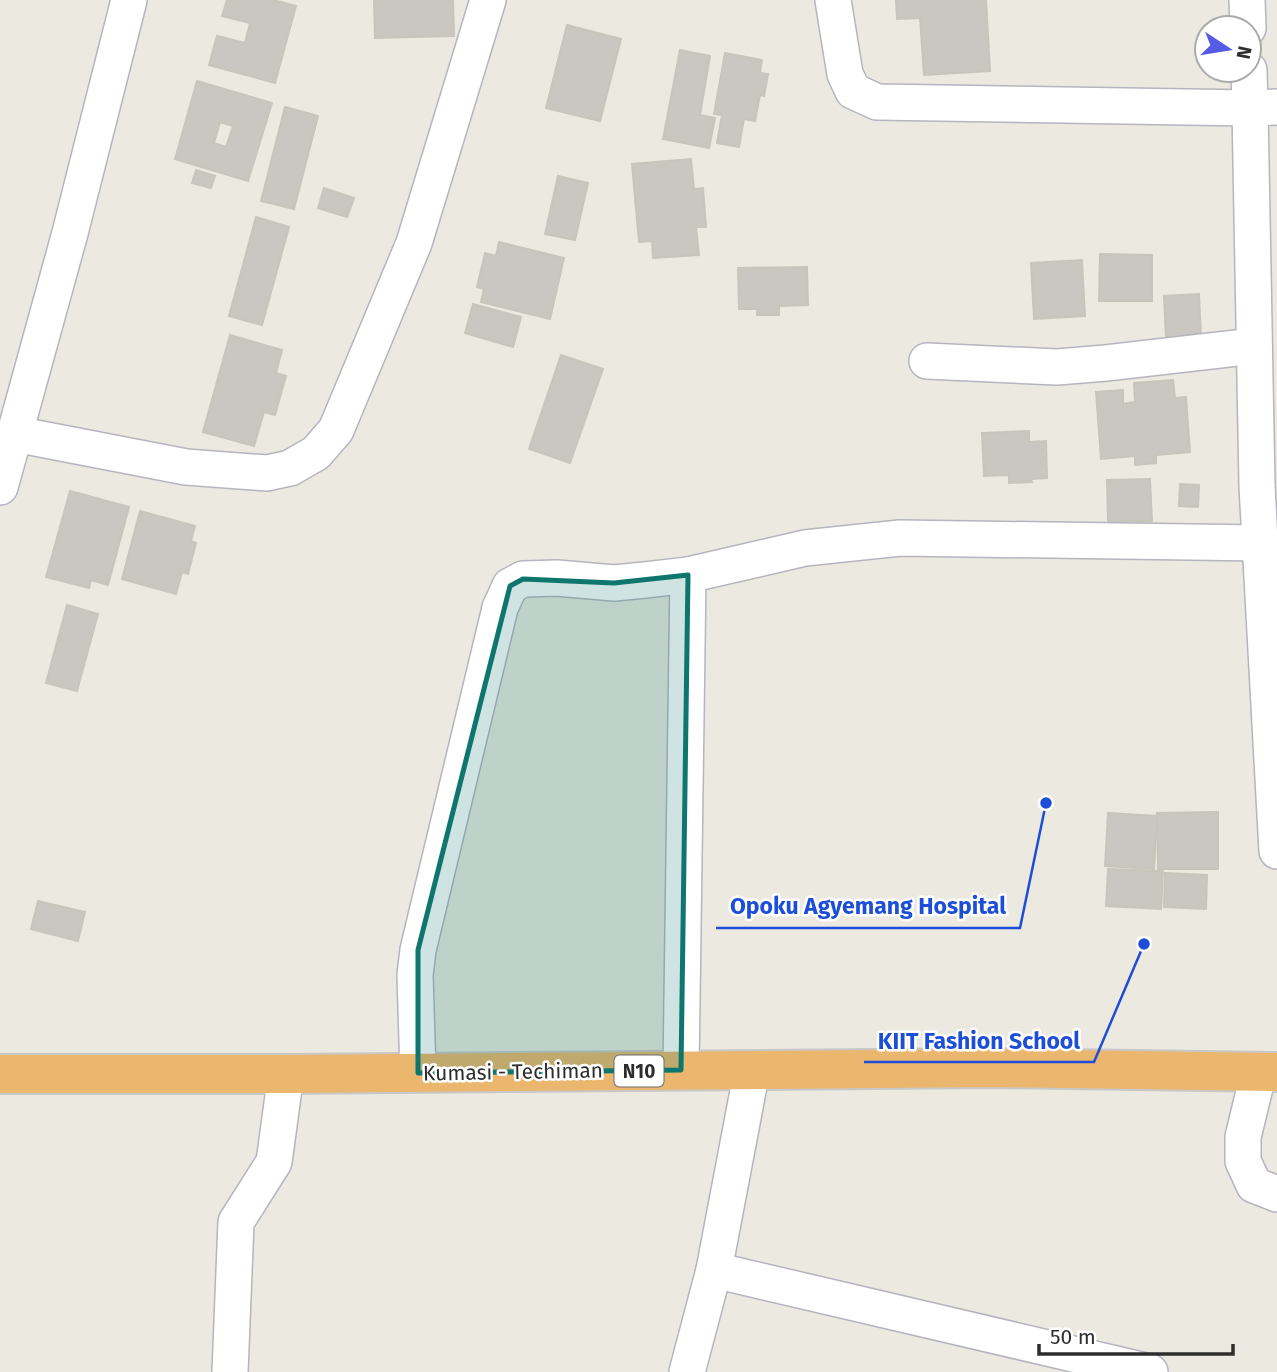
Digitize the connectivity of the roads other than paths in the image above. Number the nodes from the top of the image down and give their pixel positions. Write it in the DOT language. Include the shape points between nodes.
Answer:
graph roads {
  1 [pos="129,0"];
  2 [pos="488,0"];
  3 [pos="833,0"];
  4 [pos="1255,84"];
  5 [pos="1264,107"];
  6 [pos="1254,346"];
  7 [pos="927,361"];
  8 [pos="15,434"];
  9 [pos="0,487"];
  10 [pos="1260,543"];
  11 [pos="688,575"];
  12 [pos="1277,851"];
  13 [pos="681,1070"];
  14 [pos="752,1070"];
  15 [pos="1268,1072"];
  16 [pos="418,1073"];
  17 [pos="0,1074"];
  18 [pos="286,1074"];
  19 [pos="1277,1194"];
  20 [pos="714,1270"];
  21 [pos="230,1372"];
  22 [pos="687,1372"];
  23 [pos="1150,1372"];
  1 -- 8 [label="street"];
  2 -- 8 [label="street" via="414,243 336,430 316,453 290,468 267,474 186,467"];
  3 -- 5 [label="street" via="845,74 853,91 877,102"];
  4 -- 5 [label="street"];
  5 -- 6 [label="street"];
  6 -- 7 [label="street" via="1057,367"];
  6 -- 10 [label="street"];
  8 -- 9 [label="street"];
  10 -- 11 [label="street" via="900,538 805,548"];
  10 -- 12 [label="street"];
  11 -- 13 [label="street"];
  11 -- 16 [label="street" via="614,583 523,579 510,586 500,608 418,950"];
  13 -- 14 [label="highway, Kumasi - Techiman / N10"];
  13 -- 16 [label="highway, Kumasi - Techiman / N10"];
  14 -- 15 [label="highway, Kumasi - Techiman / N10"];
  14 -- 20 [label="street"];
  15 -- 19 [label="street" via="1243,1137 1243,1161 1254,1185"];
  16 -- 18 [label="highway, Kumasi - Techiman / N10"];
  17 -- 18 [label="highway, Kumasi - Techiman / N10"];
  18 -- 21 [label="street" via="274,1162 236,1222"];
  20 -- 22 [label="street"];
  20 -- 23 [label="street"];
}
